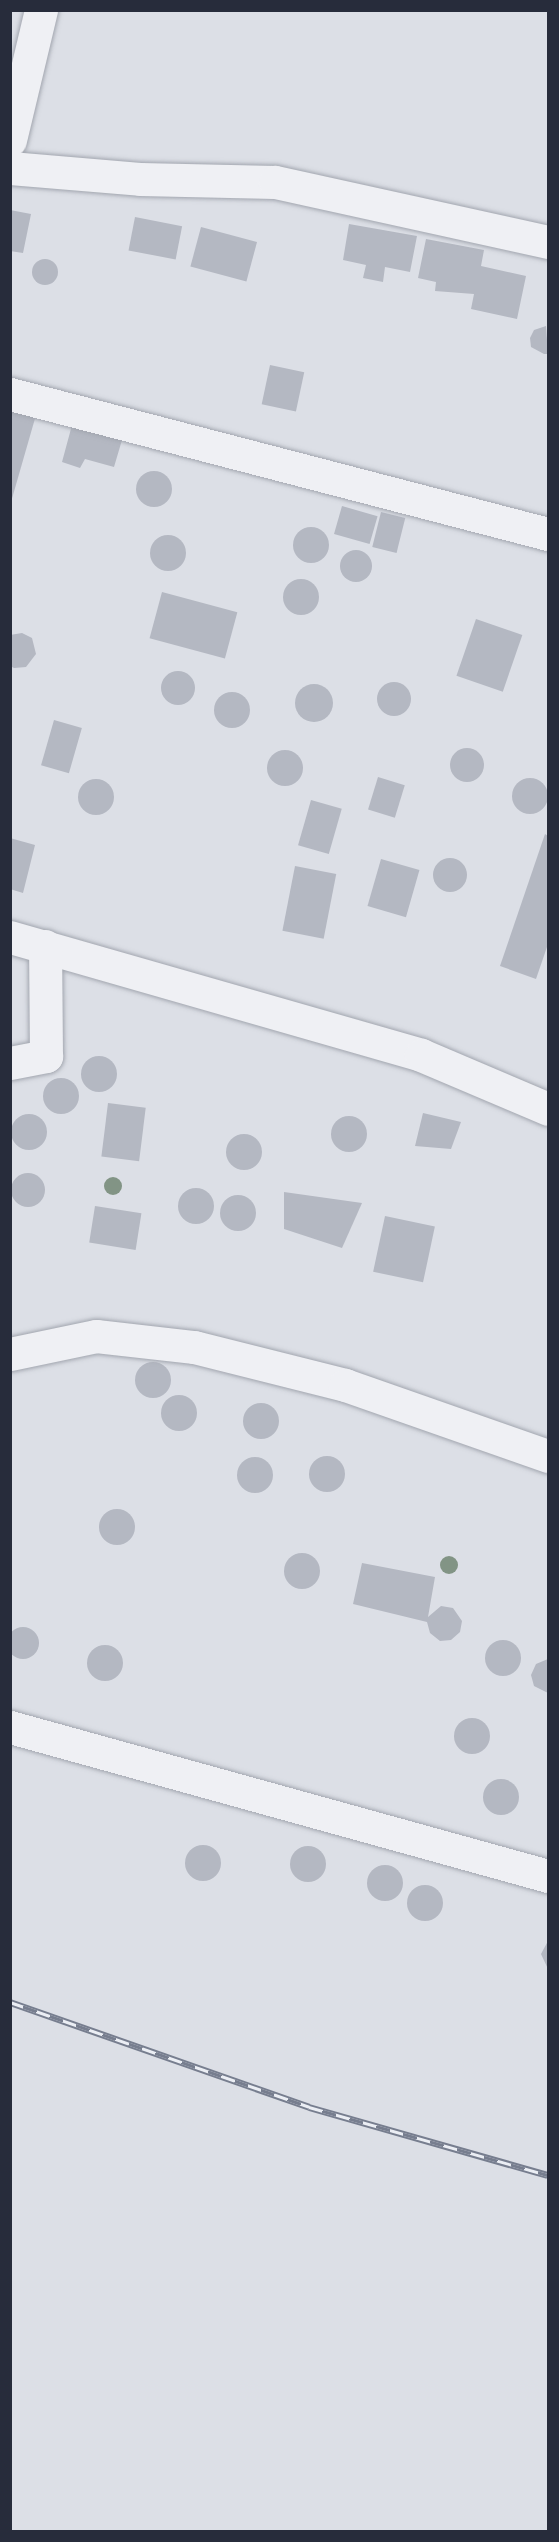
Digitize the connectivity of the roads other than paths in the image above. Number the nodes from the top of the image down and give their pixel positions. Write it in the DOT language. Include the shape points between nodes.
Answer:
graph roads {
  1 [pos="41,10"];
  2 [pos="10,140"];
  3 [pos="10,168"];
  4 [pos="549,242"];
  5 [pos="10,394"];
  6 [pos="549,534"];
  7 [pos="10,937"];
  8 [pos="45,946"];
  9 [pos="10,1064"];
  10 [pos="549,1110"];
  11 [pos="10,1354"];
  12 [pos="549,1456"];
  13 [pos="10,1727"];
  14 [pos="549,1876"];
  1 -- 2 [label="street"];
  3 -- 4 [label="street" via="140,179 275,182"];
  5 -- 6 [label="street"];
  7 -- 8 [label="street"];
  8 -- 9 [label="street" via="46,1056"];
  8 -- 10 [label="street" via="421,1055"];
  11 -- 12 [label="street" via="96,1336 194,1347 345,1385"];
  13 -- 14 [label="street"];
}
